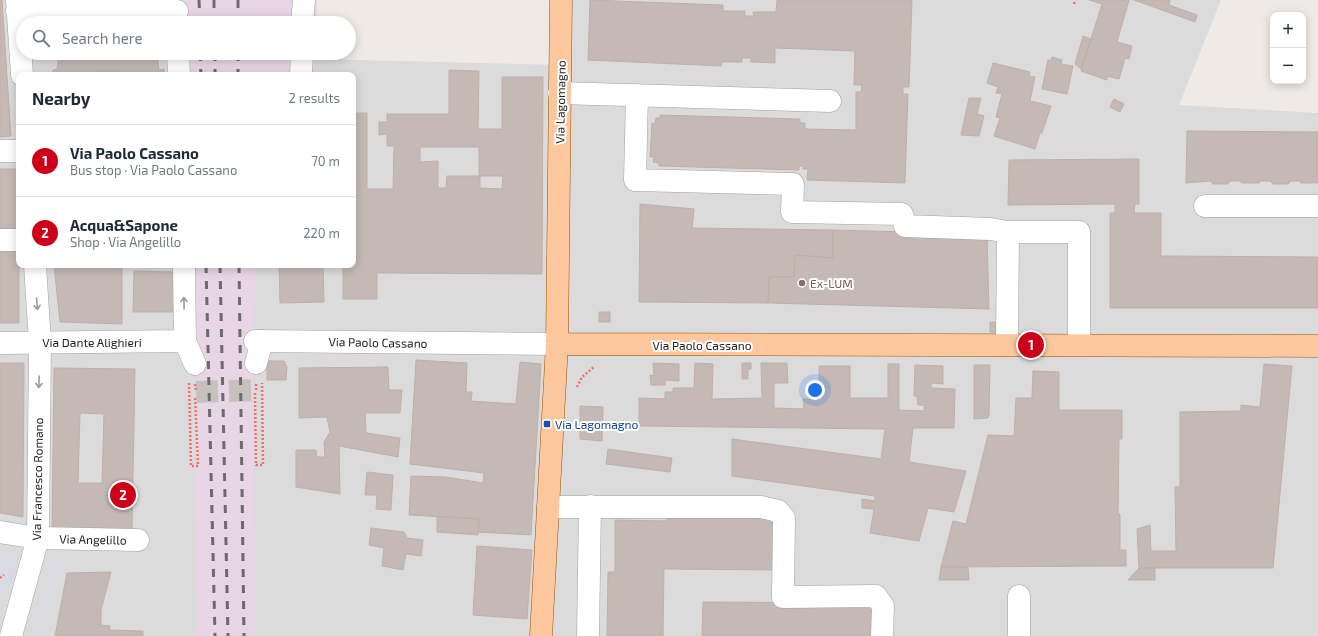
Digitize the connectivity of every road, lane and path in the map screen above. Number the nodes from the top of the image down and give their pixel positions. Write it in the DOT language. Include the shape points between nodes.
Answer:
graph roads {
  1 [pos="304,0"];
  2 [pos="561,0"];
  3 [pos="1075,0"];
  4 [pos="1074,4"];
  5 [pos="17,5"];
  6 [pos="177,11"];
  7 [pos="18,16"];
  8 [pos="303,16"];
  9 [pos="21,60"];
  10 [pos="178,60"];
  11 [pos="302,60"];
  12 [pos="22,72"];
  13 [pos="179,72"];
  14 [pos="301,72"];
  15 [pos="560,92"];
  16 [pos="637,95"];
  17 [pos="830,101"];
  18 [pos="0,151"];
  19 [pos="16,151"];
  20 [pos="1205,206"];
  21 [pos="1318,206"];
  22 [pos="1008,232"];
  23 [pos="0,240"];
  24 [pos="16,240"];
  25 [pos="35,268"];
  26 [pos="184,268"];
  27 [pos="185,341"];
  28 [pos="0,342"];
  29 [pos="40,343"];
  30 [pos="558,344"];
  31 [pos="1006,345"];
  32 [pos="1079,345"];
  33 [pos="1318,346"];
  34 [pos="594,367"];
  35 [pos="259,371"];
  36 [pos="192,372"];
  37 [pos="255,393"];
  38 [pos="574,394"];
  39 [pos="195,396"];
  40 [pos="590,506"];
  41 [pos="548,507"];
  42 [pos="0,532"];
  43 [pos="38,538"];
  44 [pos="138,540"];
  45 [pos="4,575"];
  46 [pos="0,578"];
  47 [pos="1018,596"];
  48 [pos="11,636"];
  49 [pos="541,636"];
  50 [pos="588,636"];
  51 [pos="882,636"];
  52 [pos="1019,636"];
  1 -- 8 [label="street"];
  2 -- 15 [label="main road, Via Lagomagno"];
  3 -- 4 [label="path"];
  5 -- 6 [label="street"];
  5 -- 7 [label="street"];
  9 -- 12 [label="street"];
  10 -- 13 [label="street"];
  11 -- 14 [label="street"];
  15 -- 16 [label="street"];
  15 -- 30 [label="main road, Via Lagomagno"];
  16 -- 17 [label="street"];
  16 -- 22 [label="street" via="635,180 793,184 792,212 902,214 905,226"];
  18 -- 19 [label="street"];
  20 -- 21 [label="street"];
  22 -- 31 [label="street"];
  22 -- 32 [label="street" via="1079,232"];
  23 -- 24 [label="street"];
  25 -- 29 [label="street, Via Francesco Romano, one-way"];
  27 -- 26 [label="street, one-way"];
  27 -- 29 [label="street, Via Dante Alighieri"];
  27 -- 36 [label="street"];
  28 -- 29 [label="street, Via Dante Alighieri"];
  29 -- 43 [label="street, Via Francesco Romano, one-way"];
  30 -- 31 [label="main road, Via Paolo Cassano"];
  30 -- 35 [label="street, Via Paolo Cassano" via="258,341"];
  30 -- 41 [label="main road, Via Lagomagno"];
  31 -- 32 [label="main road, Via Paolo Cassano"];
  32 -- 33 [label="main road, Via Paolo Cassano"];
  34 -- 38 [label="path" via="582,377"];
  35 -- 37 [label="path" via="263,465 256,465"];
  36 -- 39 [label="path" via="191,466 198,466"];
  40 -- 41 [label="street"];
  40 -- 50 [label="street"];
  40 -- 51 [label="street" via="761,507 778,511 784,518 783,597 876,596 882,606"];
  41 -- 49 [label="main road, Via Lagomagno"];
  42 -- 43 [label="street, Via Angelillo"];
  43 -- 44 [label="street, Via Angelillo"];
  43 -- 48 [label="street, Via Francesco Romano"];
  45 -- 46 [label="path"];
  47 -- 52 [label="street"];
}
